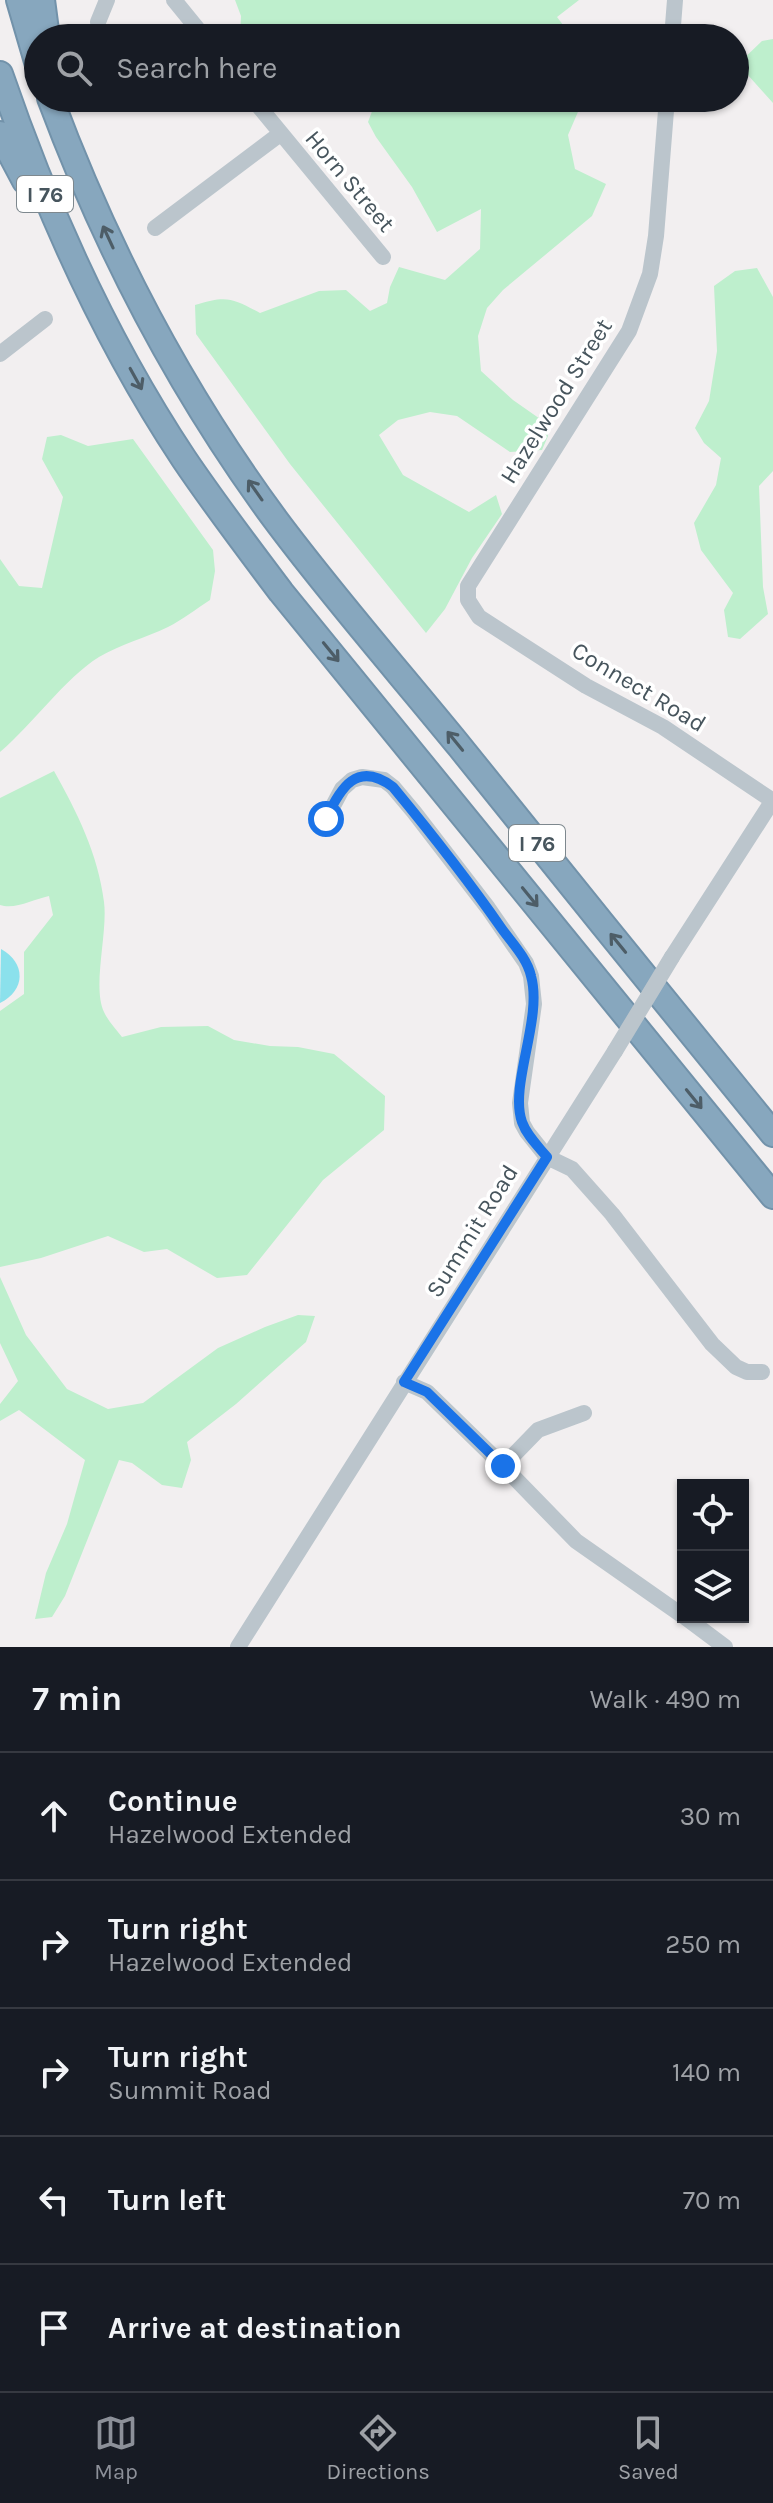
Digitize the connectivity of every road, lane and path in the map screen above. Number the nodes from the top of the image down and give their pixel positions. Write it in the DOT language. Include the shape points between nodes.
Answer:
graph roads {
  1 [pos="19,0"];
  2 [pos="42,0"];
  3 [pos="107,0"];
  4 [pos="174,0"];
  5 [pos="675,0"];
  6 [pos="98,22"];
  7 [pos="26,24"];
  8 [pos="45,24"];
  9 [pos="194,24"];
  10 [pos="673,24"];
  11 [pos="0,74"];
  12 [pos="55,112"];
  13 [pos="60,112"];
  14 [pos="263,112"];
  15 [pos="666,112"];
  16 [pos="0,134"];
  17 [pos="280,134"];
  18 [pos="65,139"];
  19 [pos="155,228"];
  20 [pos="383,257"];
  21 [pos="99,311"];
  22 [pos="45,319"];
  23 [pos="0,354"];
  24 [pos="479,617"];
  25 [pos="773,801"];
  26 [pos="326,819"];
  27 [pos="773,1134"];
  28 [pos="547,1157"];
  29 [pos="773,1196"];
  30 [pos="762,1372"];
  31 [pos="404,1382"];
  32 [pos="584,1413"];
  33 [pos="503,1466"];
  34 [pos="677,1611"];
  35 [pos="693,1623"];
  36 [pos="238,1647"];
  37 [pos="725,1647"];
  1 -- 7 [label="highway"];
  2 -- 8 [label="highway"];
  3 -- 6 [label="street"];
  4 -- 9 [label="street"];
  5 -- 10 [label="street"];
  11 -- 21 [label="highway, I 76" via="21,136"];
  12 -- 18 [label="highway, I 76"];
  13 -- 18 [label="highway"];
  14 -- 17 [label="street, Horn Street"];
  15 -- 24 [label="street, Hazelwood Street" via="658,223 644,292 609,366 468,586 468,600"];
  16 -- 21 [label="highway"];
  17 -- 19 [label="street"];
  17 -- 20 [label="street, Horn Street"];
  27 -- 18 [label="highway, I 76, one-way" via="276,519 213,429 154,329"];
  21 -- 29 [label="highway, I 76, one-way" via="155,412 281,592"];
  22 -- 23 [label="street"];
  24 -- 25 [label="street, Connect Road" via="586,686 663,727"];
  25 -- 28 [label="street, Summit Road, bridge"];
  26 -- 28 [label="street" via="352,780 384,780 414,812 526,963 534,1004 520,1114"];
  28 -- 30 [label="street" via="572,1169 612,1214 712,1344 736,1367"];
  28 -- 31 [label="street, Summit Road"];
  31 -- 33 [label="street" via="427,1392"];
  31 -- 36 [label="street, Summit Road"];
  32 -- 33 [label="street" via="538,1430"];
  33 -- 34 [label="street" via="576,1541"];
  35 -- 37 [label="street"];
}
